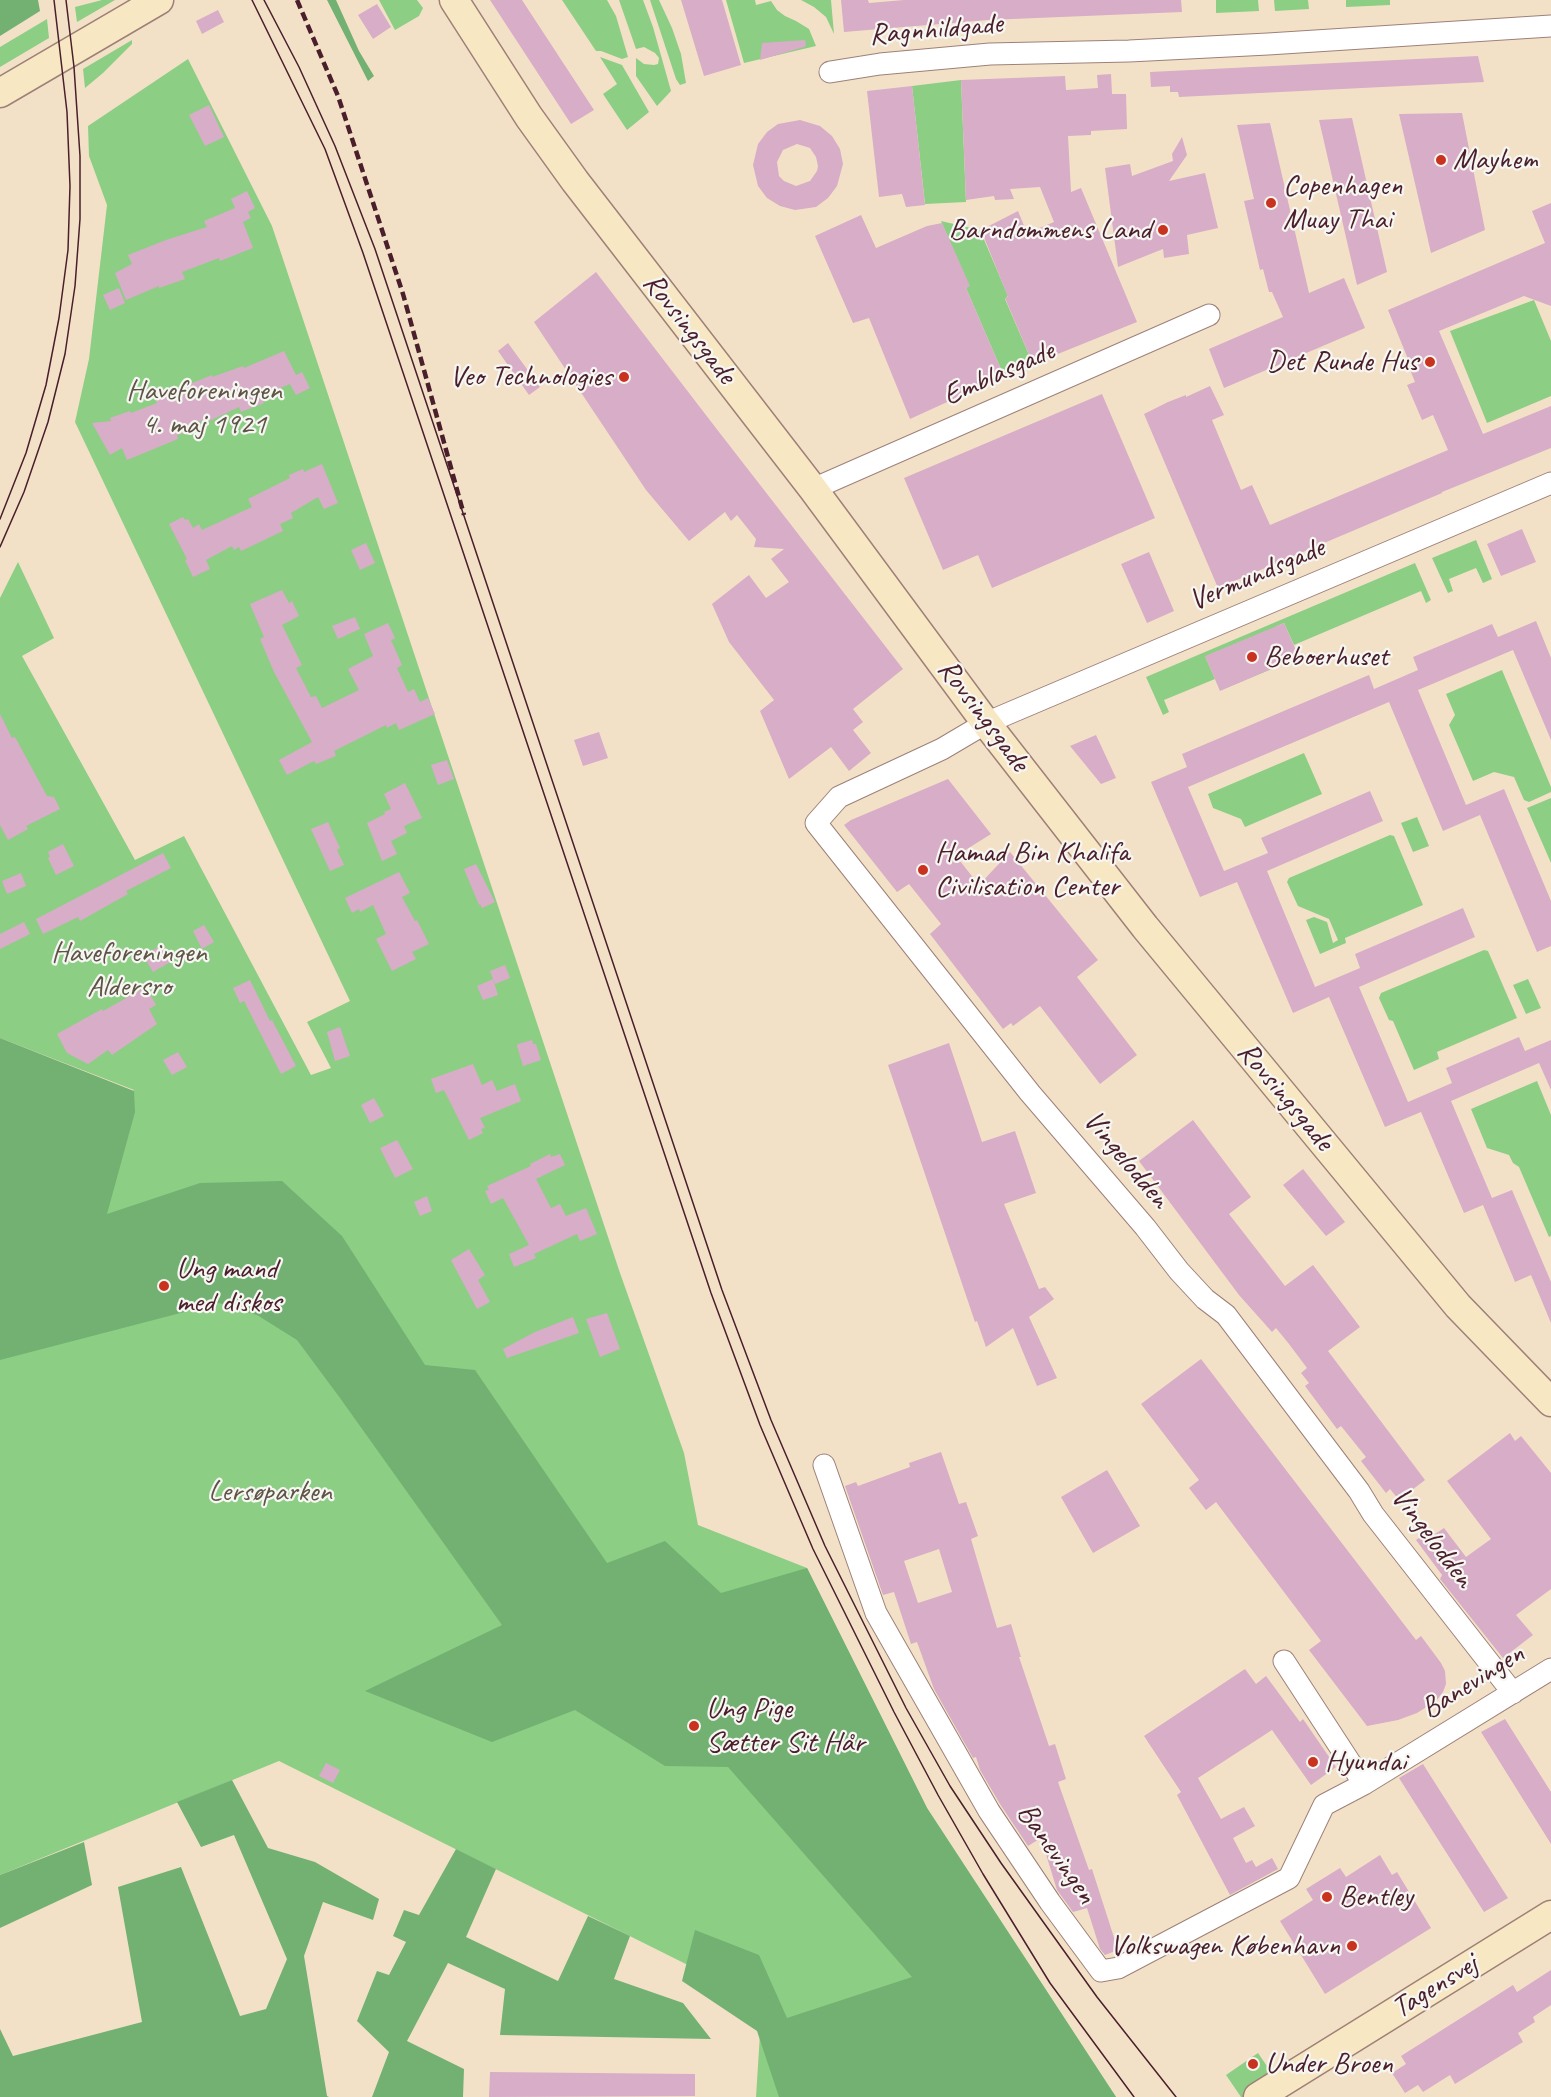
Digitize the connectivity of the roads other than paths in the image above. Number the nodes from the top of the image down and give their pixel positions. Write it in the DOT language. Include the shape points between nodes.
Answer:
graph roads {
  1 [pos="159,0"];
  2 [pos="454,0"];
  3 [pos="1551,26"];
  4 [pos="830,72"];
  5 [pos="0,93"];
  6 [pos="1209,315"];
  7 [pos="1551,483"];
  8 [pos="813,489"];
  9 [pos="986,723"];
  10 [pos="1551,1402"];
  11 [pos="824,1465"];
  12 [pos="1284,1661"];
  13 [pos="1551,1669"];
  14 [pos="1513,1693"];
  15 [pos="1364,1784"];
  16 [pos="1551,1915"];
  17 [pos="1258,2097"];
  1 -- 5 [label="street"];
  2 -- 8 [label="street, Rovsingsgade" via="575,181"];
  3 -- 4 [label="street, Ragnhildgade" via="1129,51 990,54"];
  6 -- 8 [label="street, Emblasgade"];
  7 -- 9 [label="street, Vermundsgade"];
  8 -- 9 [label="street, Rovsingsgade"];
  9 -- 10 [label="street, Rovsingsgade" via="1164,951 1458,1306"];
  9 -- 14 [label="street, Vingelodden" via="942,750 838,797 816,823 1030,1093 1179,1271 1204,1299 1226,1315 1373,1514"];
  11 -- 15 [label="street, Banevingen" via="876,1613 989,1811 1101,1971 1118,1968 1289,1878 1324,1805"];
  12 -- 15 [label="street"];
  13 -- 14 [label="street, Banevingen"];
  14 -- 15 [label="street, Banevingen"];
  16 -- 17 [label="street, Tagensvej"];
}
